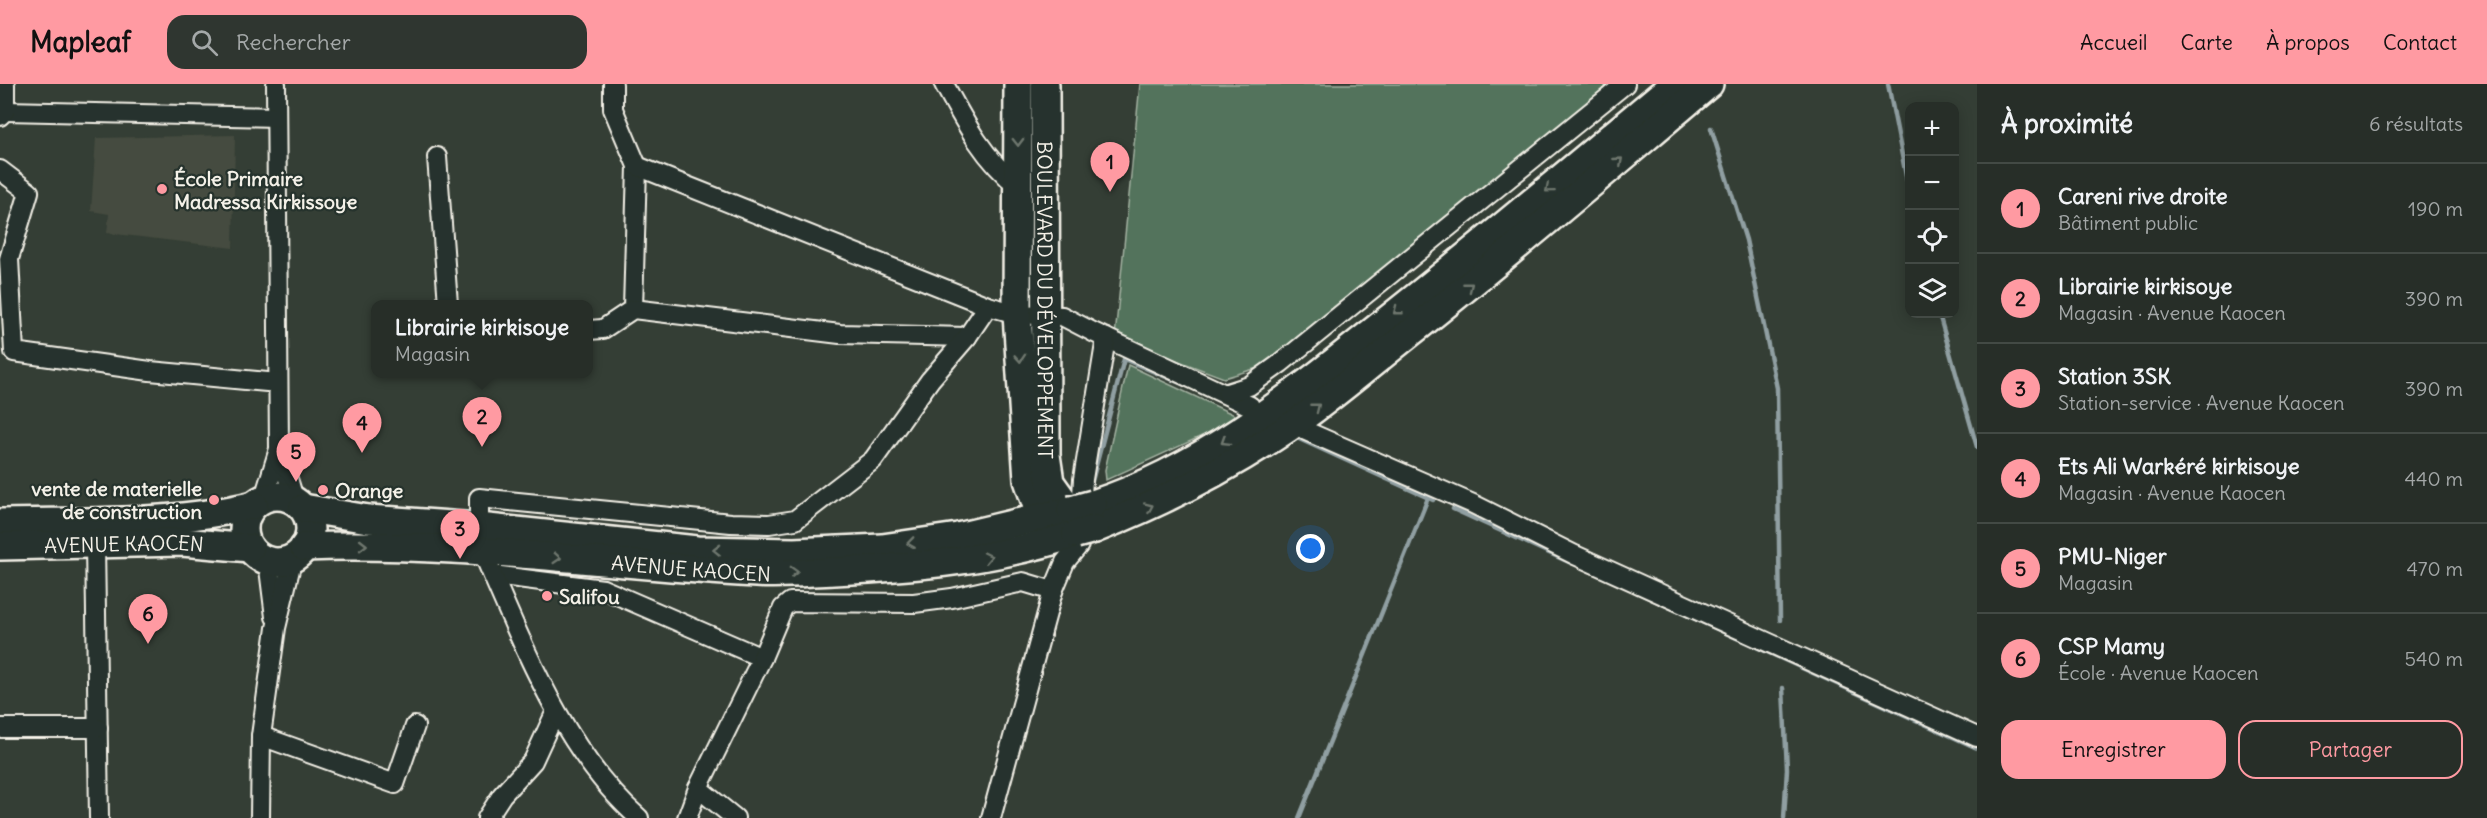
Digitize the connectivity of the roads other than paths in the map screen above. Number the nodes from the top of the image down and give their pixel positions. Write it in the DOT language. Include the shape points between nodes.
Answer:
graph roads {
  1 [pos="5,84"];
  2 [pos="276,84"];
  3 [pos="613,84"];
  4 [pos="944,84"];
  5 [pos="1625,84"];
  6 [pos="1709,84"];
  7 [pos="1018,88"];
  8 [pos="1045,88"];
  9 [pos="1680,94"];
  10 [pos="2,114"];
  11 [pos="276,117"];
  12 [pos="437,158"];
  13 [pos="637,166"];
  14 [pos="0,170"];
  15 [pos="1019,187"];
  16 [pos="448,300"];
  17 [pos="988,306"];
  18 [pos="633,309"];
  19 [pos="1017,314"];
  20 [pos="1047,314"];
  21 [pos="593,330"];
  22 [pos="967,337"];
  23 [pos="1106,338"];
  24 [pos="278,383"];
  25 [pos="1227,393"];
  26 [pos="1250,406"];
  27 [pos="1306,431"];
  28 [pos="279,449"];
  29 [pos="1028,480"];
  30 [pos="259,502"];
  31 [pos="299,505"];
  32 [pos="1042,516"];
  33 [pos="1080,520"];
  34 [pos="0,523"];
  35 [pos="992,528"];
  36 [pos="95,544"];
  37 [pos="0,546"];
  38 [pos="484,551"];
  39 [pos="279,554"];
  40 [pos="1053,591"];
  41 [pos="276,628"];
  42 [pos="762,658"];
  43 [pos="556,711"];
  44 [pos="415,726"];
  45 [pos="0,728"];
  46 [pos="98,728"];
  47 [pos="261,736"];
  48 [pos="1977,737"];
  49 [pos="698,788"];
  50 [pos="99,818"];
  51 [pos="260,818"];
  52 [pos="487,818"];
  53 [pos="639,818"];
  54 [pos="687,818"];
  55 [pos="735,818"];
  56 [pos="991,818"];
  1 -- 10 [label="street"];
  2 -- 11 [label="street"];
  3 -- 13 [label="street" via="613,109"];
  4 -- 15 [label="street" via="986,156"];
  5 -- 25 [label="street" via="1281,363 1249,386"];
  6 -- 9 [label="highway"];
  7 -- 8 [label="highway"];
  7 -- 15 [label="highway, BOULEVARD DU DÉVELOPPEMENT, one-way"];
  8 -- 20 [label="highway, BOULEVARD DU DÉVELOPPEMENT"];
  9 -- 33 [label="highway" via="1495,234 1274,410"];
  10 -- 11 [label="street"];
  11 -- 24 [label="street"];
  12 -- 16 [label="street"];
  13 -- 17 [label="street"];
  13 -- 18 [label="street"];
  14 -- 24 [label="street" via="29,192 9,259 14,352 150,371"];
  15 -- 19 [label="highway, BOULEVARD DU DÉVELOPPEMENT"];
  17 -- 19 [label="street"];
  17 -- 22 [label="street"];
  18 -- 21 [label="street" via="603,329"];
  18 -- 22 [label="street" via="840,334"];
  19 -- 20 [label="street"];
  19 -- 29 [label="highway, BOULEVARD DU DÉVELOPPEMENT, one-way"];
  20 -- 23 [label="street" via="1074,321"];
  20 -- 33 [label="highway, BOULEVARD DU DÉVELOPPEMENT" via="1048,477 1055,493"];
  22 -- 38 [label="street" via="930,380 873,460 795,520 731,523 479,498"];
  23 -- 25 [label="street"];
  23 -- 40 [label="street" via="1083,478 1079,545 1065,562"];
  24 -- 28 [label="street"];
  25 -- 26 [label="street"];
  27 -- 48 [label="street"];
  28 -- 30 [label="street"];
  28 -- 31 [label="street"];
  29 -- 32 [label="highway"];
  29 -- 35 [label="highway" via="1017,506"];
  30 -- 31 [label="highway" via="285,497"];
  30 -- 34 [label="highway, AVENUE KAOCEN" via="218,514"];
  30 -- 39 [label="highway" via="244,526"];
  31 -- 38 [label="highway, AVENUE KAOCEN" via="368,519"];
  31 -- 39 [label="highway" via="310,527"];
  32 -- 33 [label="highway, AVENUE KAOCEN"];
  32 -- 35 [label="highway, AVENUE KAOCEN"];
  38 -- 33 [label="highway, AVENUE KAOCEN, one-way" via="760,574 877,569 966,561 1038,546"];
  35 -- 38 [label="highway, AVENUE KAOCEN, one-way" via="882,548 794,552"];
  36 -- 37 [label="highway, AVENUE KAOCEN"];
  36 -- 39 [label="highway, AVENUE KAOCEN" via="182,542"];
  36 -- 46 [label="street"];
  39 -- 38 [label="highway, AVENUE KAOCEN, one-way" via="366,545"];
  38 -- 42 [label="street" via="603,589"];
  38 -- 43 [label="street"];
  39 -- 41 [label="street"];
  39 -- 41 [label="street"];
  40 -- 42 [label="street" via="1023,582 914,603 790,602 783,608"];
  40 -- 56 [label="street"];
  41 -- 47 [label="street"];
  42 -- 49 [label="street"];
  43 -- 52 [label="street" via="533,761"];
  43 -- 53 [label="street" via="574,741"];
  44 -- 47 [label="street" via="395,784"];
  45 -- 46 [label="street"];
  46 -- 50 [label="street"];
  47 -- 51 [label="street"];
  49 -- 54 [label="street"];
  49 -- 55 [label="street"];
}
